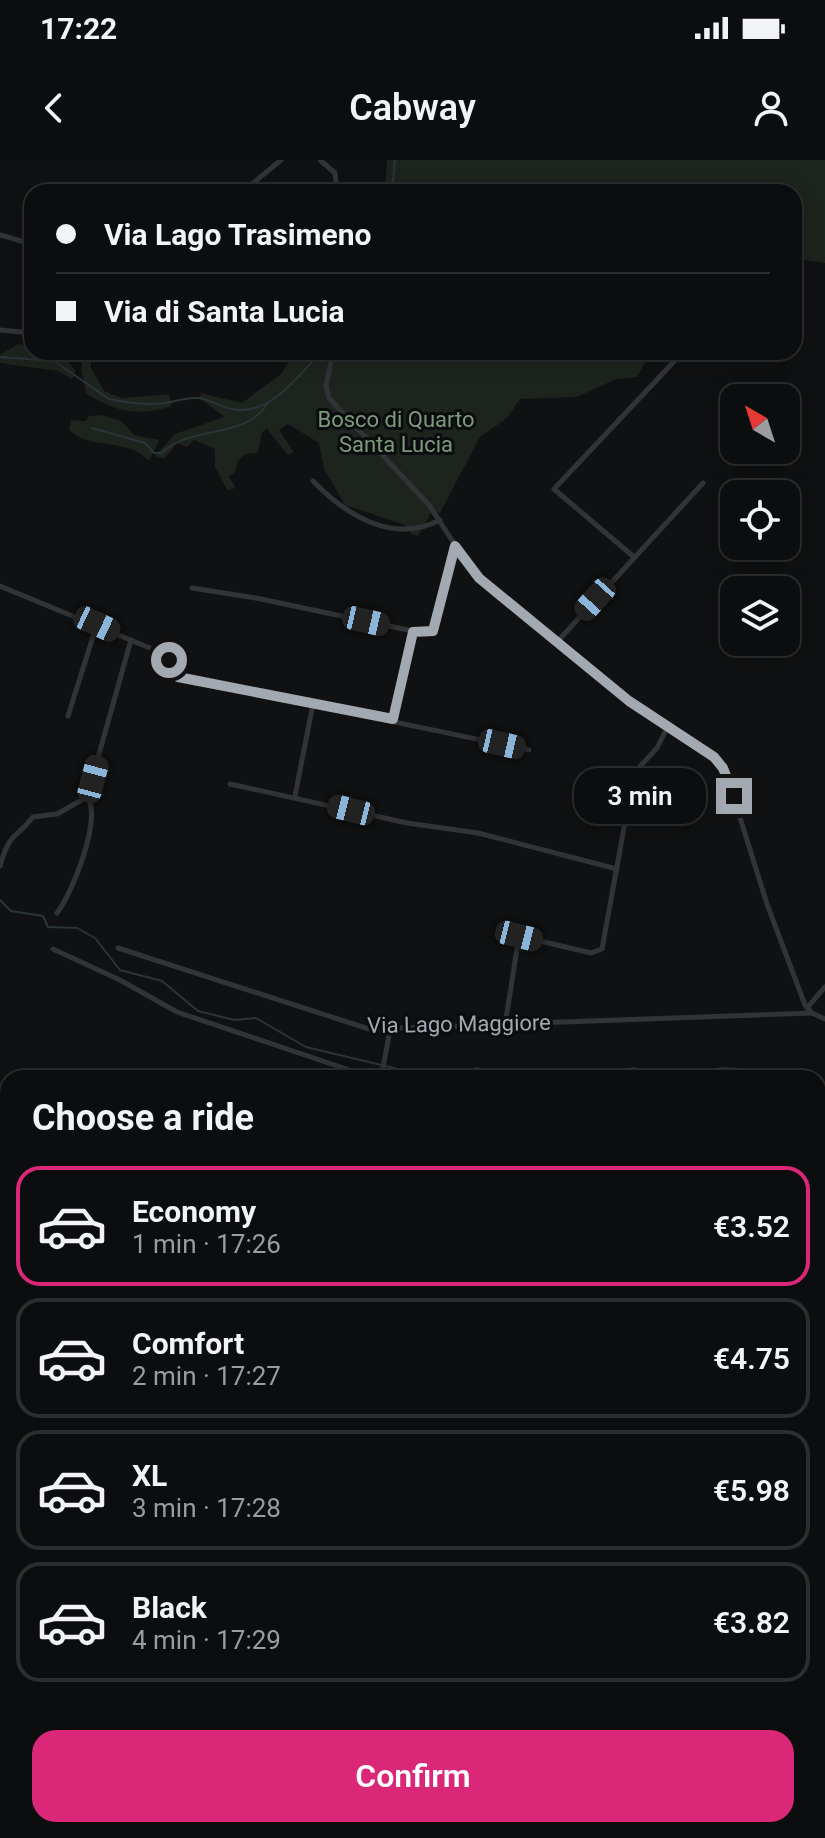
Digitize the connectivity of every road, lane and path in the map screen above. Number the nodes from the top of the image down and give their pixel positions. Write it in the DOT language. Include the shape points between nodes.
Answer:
graph roads {
  1 [pos="281,160"];
  2 [pos="320,160"];
  3 [pos="252,184"];
  4 [pos="336,184"];
  5 [pos="0,235"];
  6 [pos="24,242"];
  7 [pos="0,330"];
  8 [pos="24,332"];
  9 [pos="331,360"];
  10 [pos="675,360"];
  11 [pos="313,481"];
  12 [pos="703,483"];
  13 [pos="440,520"];
  14 [pos="455,546"];
  15 [pos="634,557"];
  16 [pos="0,586"];
  17 [pos="192,588"];
  18 [pos="97,624"];
  19 [pos="413,632"];
  20 [pos="131,640"];
  21 [pos="557,642"];
  22 [pos="313,704"];
  23 [pos="68,716"];
  24 [pos="393,719"];
  25 [pos="667,728"];
  26 [pos="529,750"];
  27 [pos="230,784"];
  28 [pos="295,796"];
  29 [pos="87,797"];
  30 [pos="0,866"];
  31 [pos="617,869"];
  32 [pos="57,913"];
  33 [pos="118,948"];
  34 [pos="53,949"];
  35 [pos="825,987"];
  36 [pos="809,1010"];
  37 [pos="825,1019"];
  38 [pos="505,1025"];
  39 [pos="390,1030"];
  40 [pos="349,1070"];
  41 [pos="382,1070"];
  1 -- 3 [label="street"];
  2 -- 4 [label="street" via="335,173"];
  5 -- 6 [label="street"];
  7 -- 8 [label="street"];
  9 -- 13 [label="street" via="329,398"];
  10 -- 15 [label="street" via="554,489"];
  11 -- 13 [label="street" via="346,512 369,522 411,528"];
  12 -- 15 [label="street"];
  13 -- 14 [label="street"];
  14 -- 19 [label="street" via="433,631"];
  14 -- 21 [label="street" via="475,575"];
  15 -- 21 [label="street"];
  16 -- 18 [label="street"];
  17 -- 19 [label="street"];
  18 -- 20 [label="street"];
  18 -- 23 [label="street"];
  19 -- 24 [label="street"];
  20 -- 22 [label="street" via="162,653 178,677"];
  20 -- 29 [label="street"];
  21 -- 25 [label="street"];
  22 -- 24 [label="street"];
  22 -- 28 [label="street"];
  24 -- 26 [label="street"];
  25 -- 31 [label="street" via="634,773"];
  25 -- 36 [label="street" via="709,753 725,772 769,911"];
  27 -- 28 [label="street"];
  28 -- 31 [label="street" via="407,823 478,833"];
  29 -- 30 [label="street" via="57,814 33,817 8,840"];
  29 -- 32 [label="street" via="93,812 85,848 71,891"];
  31 -- 38 [label="street" via="599,952 519,936"];
  33 -- 39 [label="street, Via Lago Maggiore" via="357,1026"];
  34 -- 40 [label="street" via="177,1012"];
  35 -- 36 [label="street"];
  36 -- 37 [label="street"];
  36 -- 38 [label="street, Via Lago Maggiore"];
  38 -- 39 [label="street, Via Lago Maggiore"];
  39 -- 41 [label="street"];
}
